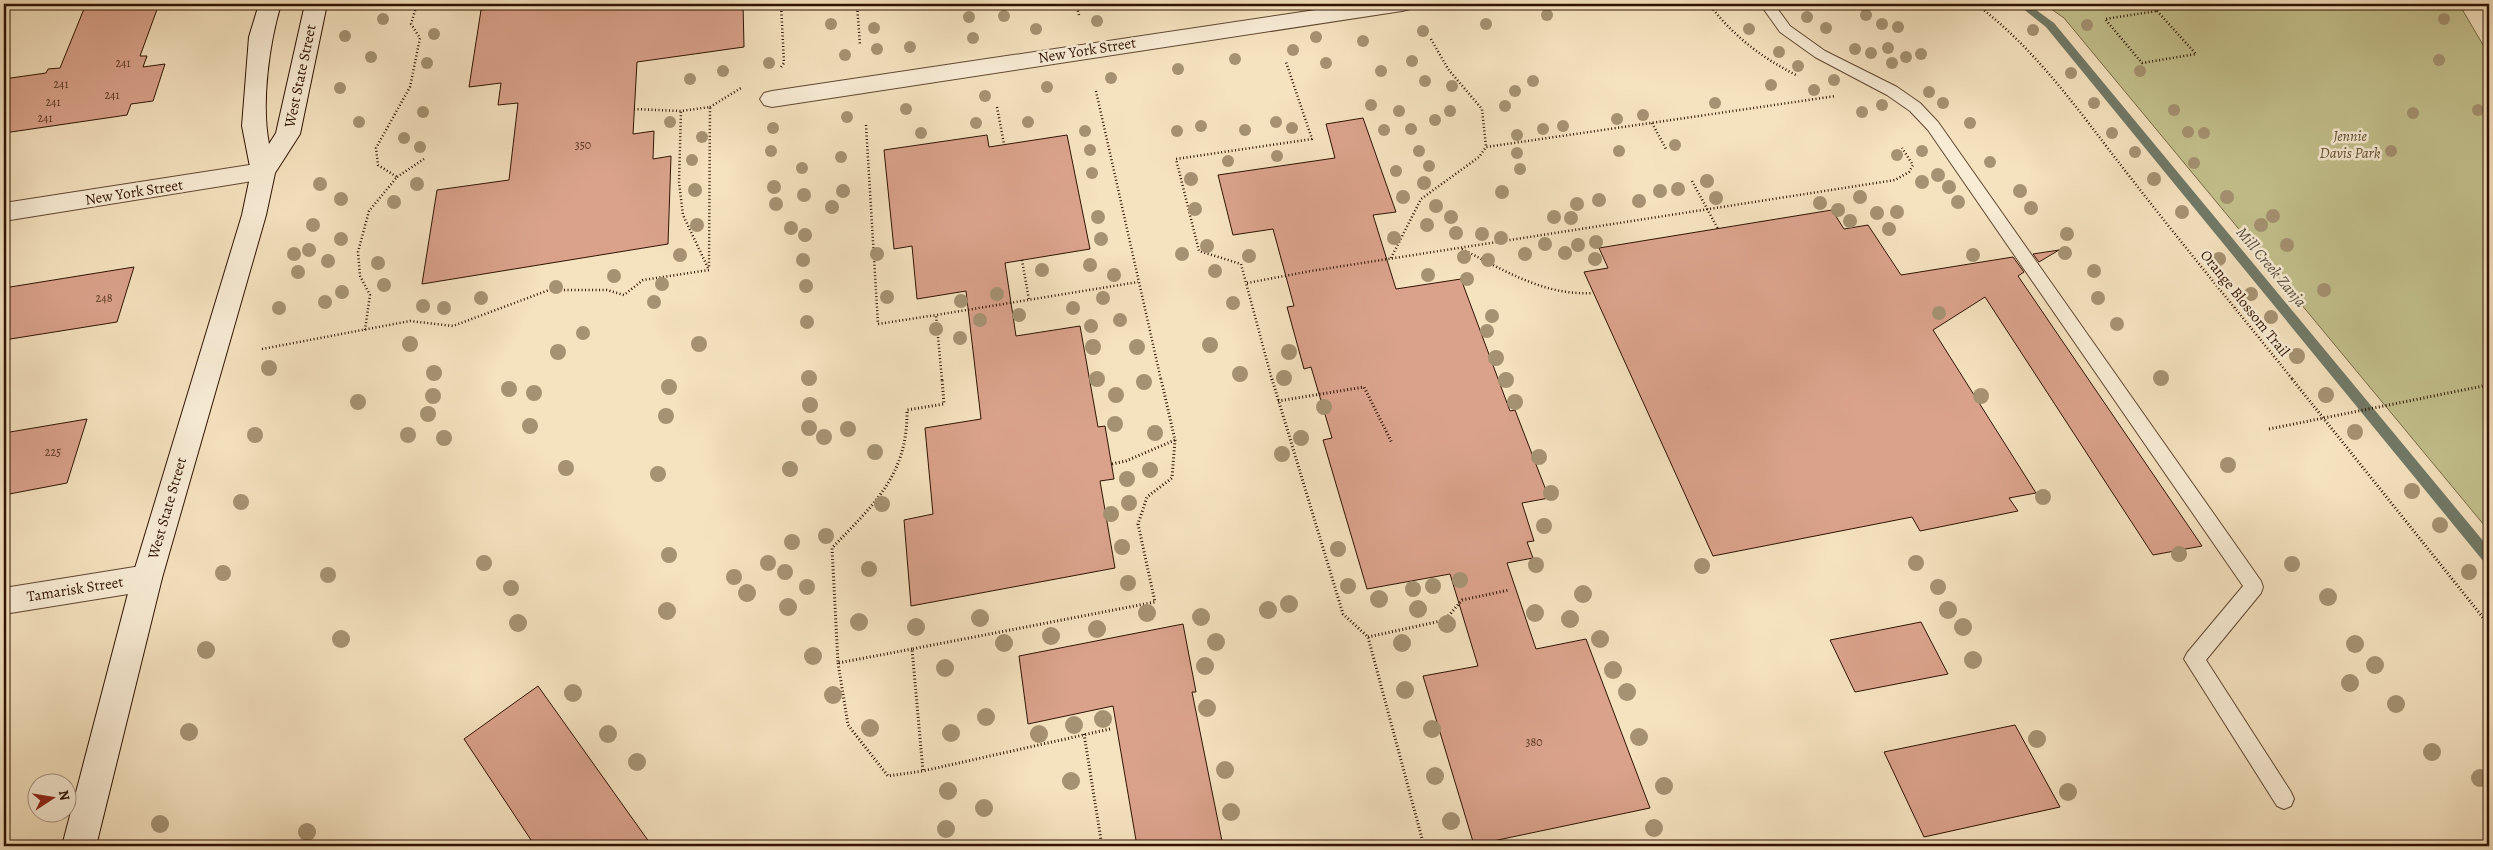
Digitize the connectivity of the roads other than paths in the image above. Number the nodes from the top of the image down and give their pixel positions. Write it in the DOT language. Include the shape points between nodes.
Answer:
graph roads {
  1 [pos="270,4"];
  2 [pos="316,4"];
  3 [pos="1402,4"];
  4 [pos="1767,4"];
  5 [pos="772,99"];
  6 [pos="263,172"];
  7 [pos="4,212"];
  8 [pos="147,578"];
  9 [pos="4,601"];
  10 [pos="2284,798"];
  11 [pos="79,846"];
  1 -- 6 [label="street, West State Street" via="260,37 254,126"];
  2 -- 6 [label="street, West State Street" via="288,134"];
  3 -- 5 [label="street, New York Street"];
  4 -- 10 [label="lane" via="1785,29 1820,54 1892,91 1915,107 1933,126 2254,587 2194,659"];
  6 -- 7 [label="street, New York Street"];
  6 -- 8 [label="street, West State Street" via="254,215"];
  8 -- 9 [label="street, Tamarisk Street"];
  8 -- 11 [label="street, West State Street"];
}
